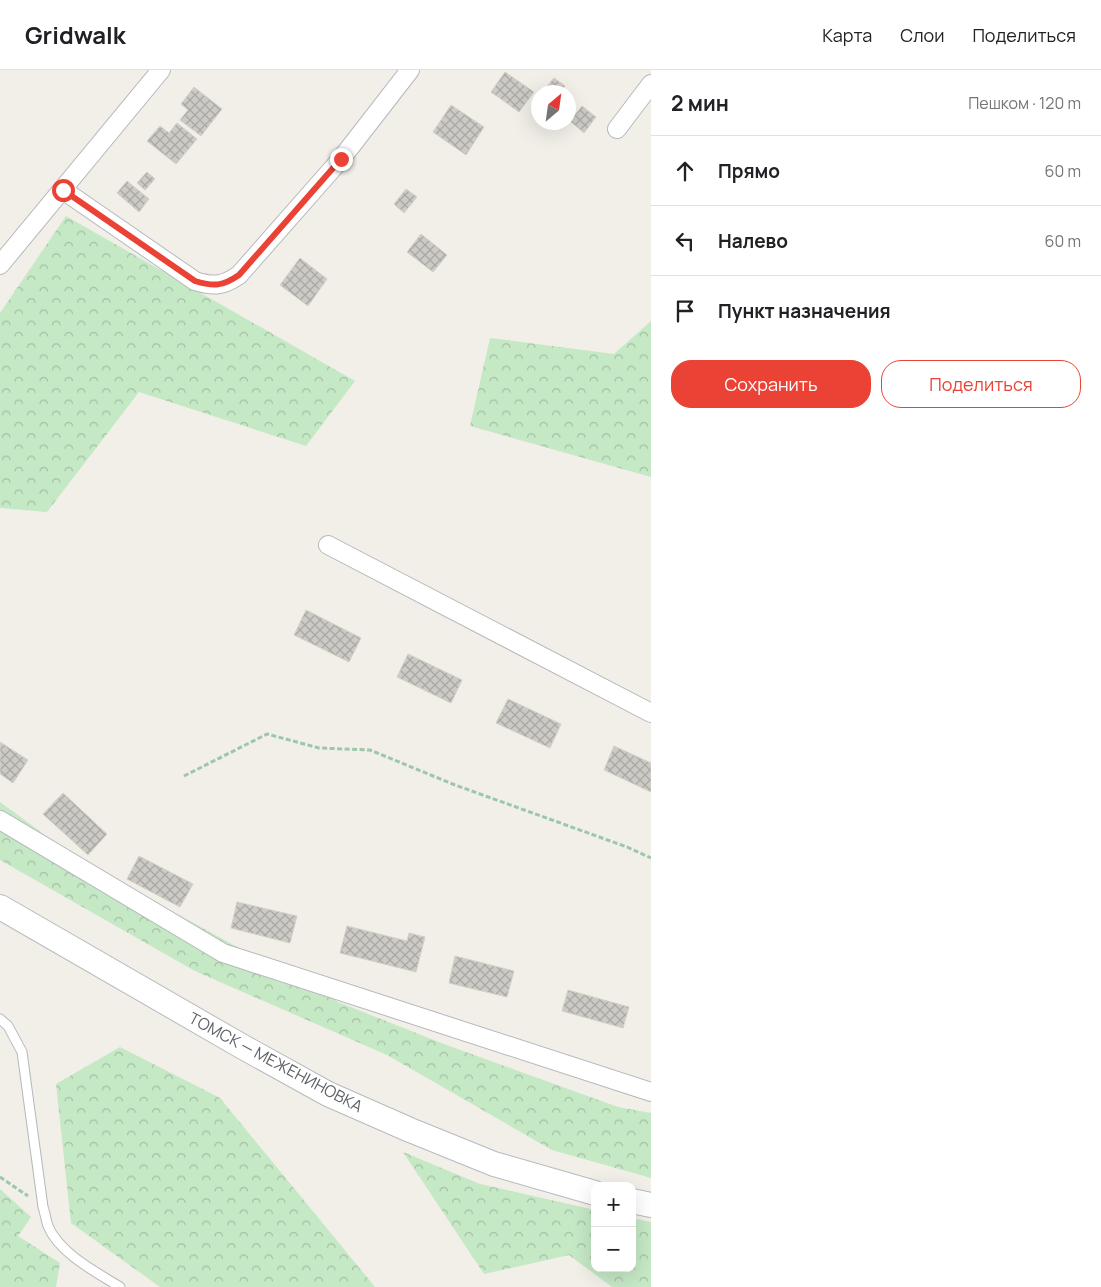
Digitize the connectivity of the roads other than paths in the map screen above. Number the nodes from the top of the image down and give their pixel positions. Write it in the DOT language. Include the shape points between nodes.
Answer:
graph roads {
  1 [pos="161,70"];
  2 [pos="410,70"];
  3 [pos="651,84"];
  4 [pos="617,129"];
  5 [pos="63,190"];
  6 [pos="0,265"];
  7 [pos="328,545"];
  8 [pos="651,713"];
  9 [pos="0,820"];
  10 [pos="0,907"];
  11 [pos="0,1019"];
  12 [pos="651,1092"];
  13 [pos="591,1192"];
  14 [pos="636,1202"];
  15 [pos="651,1205"];
  16 [pos="120,1287"];
  1 -- 5 [label="street"];
  2 -- 5 [label="street" via="341,159 239,275 230,281 208,285 195,281"];
  3 -- 4 [label="street"];
  5 -- 6 [label="street"];
  7 -- 8 [label="street"];
  9 -- 12 [label="street" via="222,953"];
  10 -- 13 [label="street, ТОМСК — МЕЖЕНИНОВКА" via="328,1094 494,1164"];
  11 -- 16 [label="lane" via="8,1026 22,1052 43,1207 49,1227 61,1245 79,1261"];
  14 -- 15 [label="street"];
}
